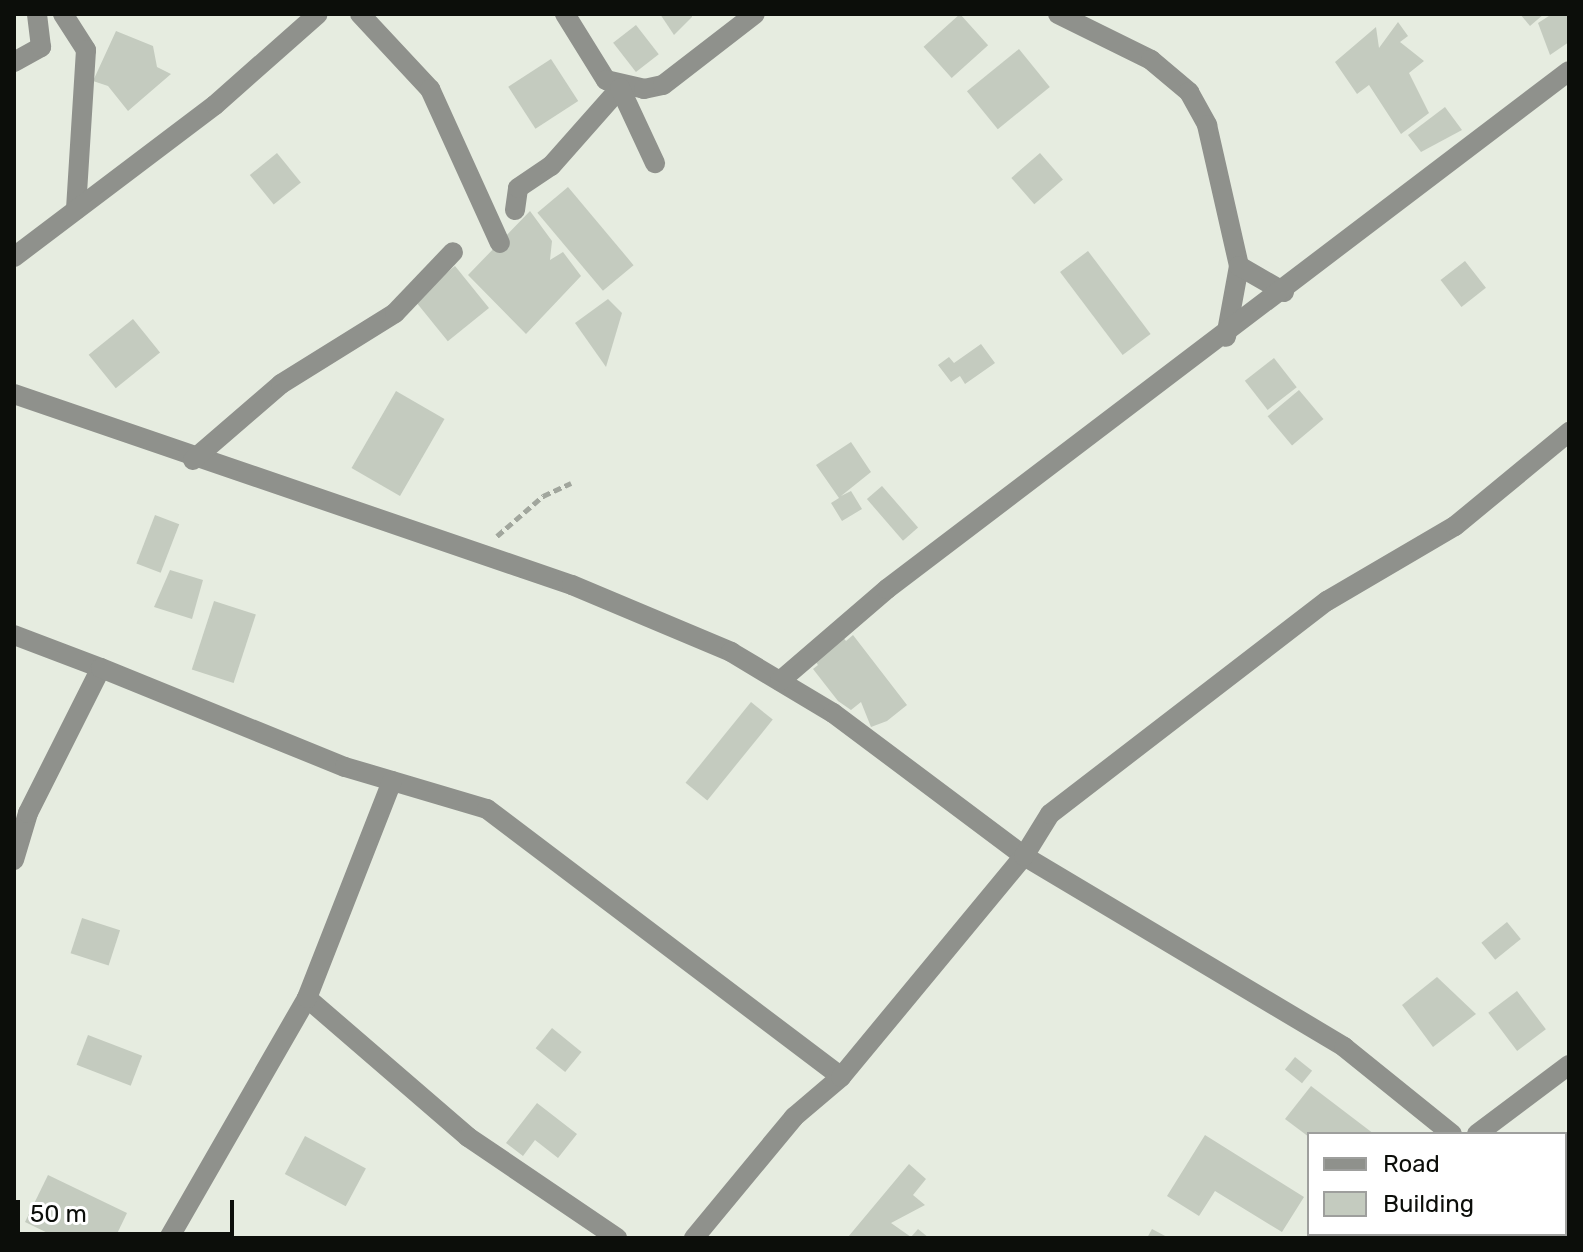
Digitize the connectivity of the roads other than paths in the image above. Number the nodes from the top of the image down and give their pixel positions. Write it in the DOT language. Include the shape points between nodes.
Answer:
graph roads {
  1 [pos="37,14"];
  2 [pos="63,14"];
  3 [pos="318,14"];
  4 [pos="360,14"];
  5 [pos="565,14"];
  6 [pos="755,14"];
  7 [pos="1058,14"];
  8 [pos="14,62"];
  9 [pos="1569,71"];
  10 [pos="620,88"];
  11 [pos="655,163"];
  12 [pos="76,210"];
  13 [pos="515,210"];
  14 [pos="500,243"];
  15 [pos="453,252"];
  16 [pos="14,257"];
  17 [pos="1239,266"];
  18 [pos="1284,292"];
  19 [pos="1226,337"];
  20 [pos="14,394"];
  21 [pos="1569,432"];
  22 [pos="193,460"];
  23 [pos="14,635"];
  24 [pos="101,668"];
  25 [pos="780,681"];
  26 [pos="392,781"];
  27 [pos="1024,856"];
  28 [pos="14,860"];
  29 [pos="307,998"];
  30 [pos="1569,1065"];
  31 [pos="841,1077"];
  32 [pos="1450,1132"];
  33 [pos="1480,1132"];
  34 [pos="169,1238"];
  35 [pos="617,1238"];
  36 [pos="694,1238"];
  1 -- 8 [label="street" via="41,47"];
  2 -- 12 [label="street" via="86,50"];
  3 -- 12 [label="street" via="215,105"];
  4 -- 14 [label="street" via="430,89"];
  5 -- 10 [label="street" via="590,61"];
  6 -- 10 [label="street" via="663,85"];
  7 -- 17 [label="street" via="1151,60 1189,92 1207,125"];
  9 -- 18 [label="street"];
  10 -- 11 [label="street"];
  10 -- 13 [label="street" via="551,166 518,188"];
  12 -- 16 [label="street"];
  15 -- 22 [label="street" via="395,313 281,384"];
  17 -- 18 [label="street"];
  17 -- 19 [label="street"];
  18 -- 19 [label="street"];
  19 -- 25 [label="street" via="887,589"];
  20 -- 22 [label="street"];
  21 -- 27 [label="street" via="1455,526 1327,601 1050,814"];
  22 -- 25 [label="street" via="586,591 731,652"];
  23 -- 24 [label="street"];
  24 -- 26 [label="street"];
  24 -- 28 [label="street" via="28,813"];
  25 -- 27 [label="street"];
  26 -- 29 [label="street"];
  26 -- 31 [label="street" via="487,809"];
  27 -- 31 [label="street"];
  27 -- 32 [label="street" via="1344,1047"];
  29 -- 34 [label="street"];
  29 -- 35 [label="street" via="468,1137"];
  30 -- 33 [label="street"];
  31 -- 36 [label="street" via="794,1117"];
}
